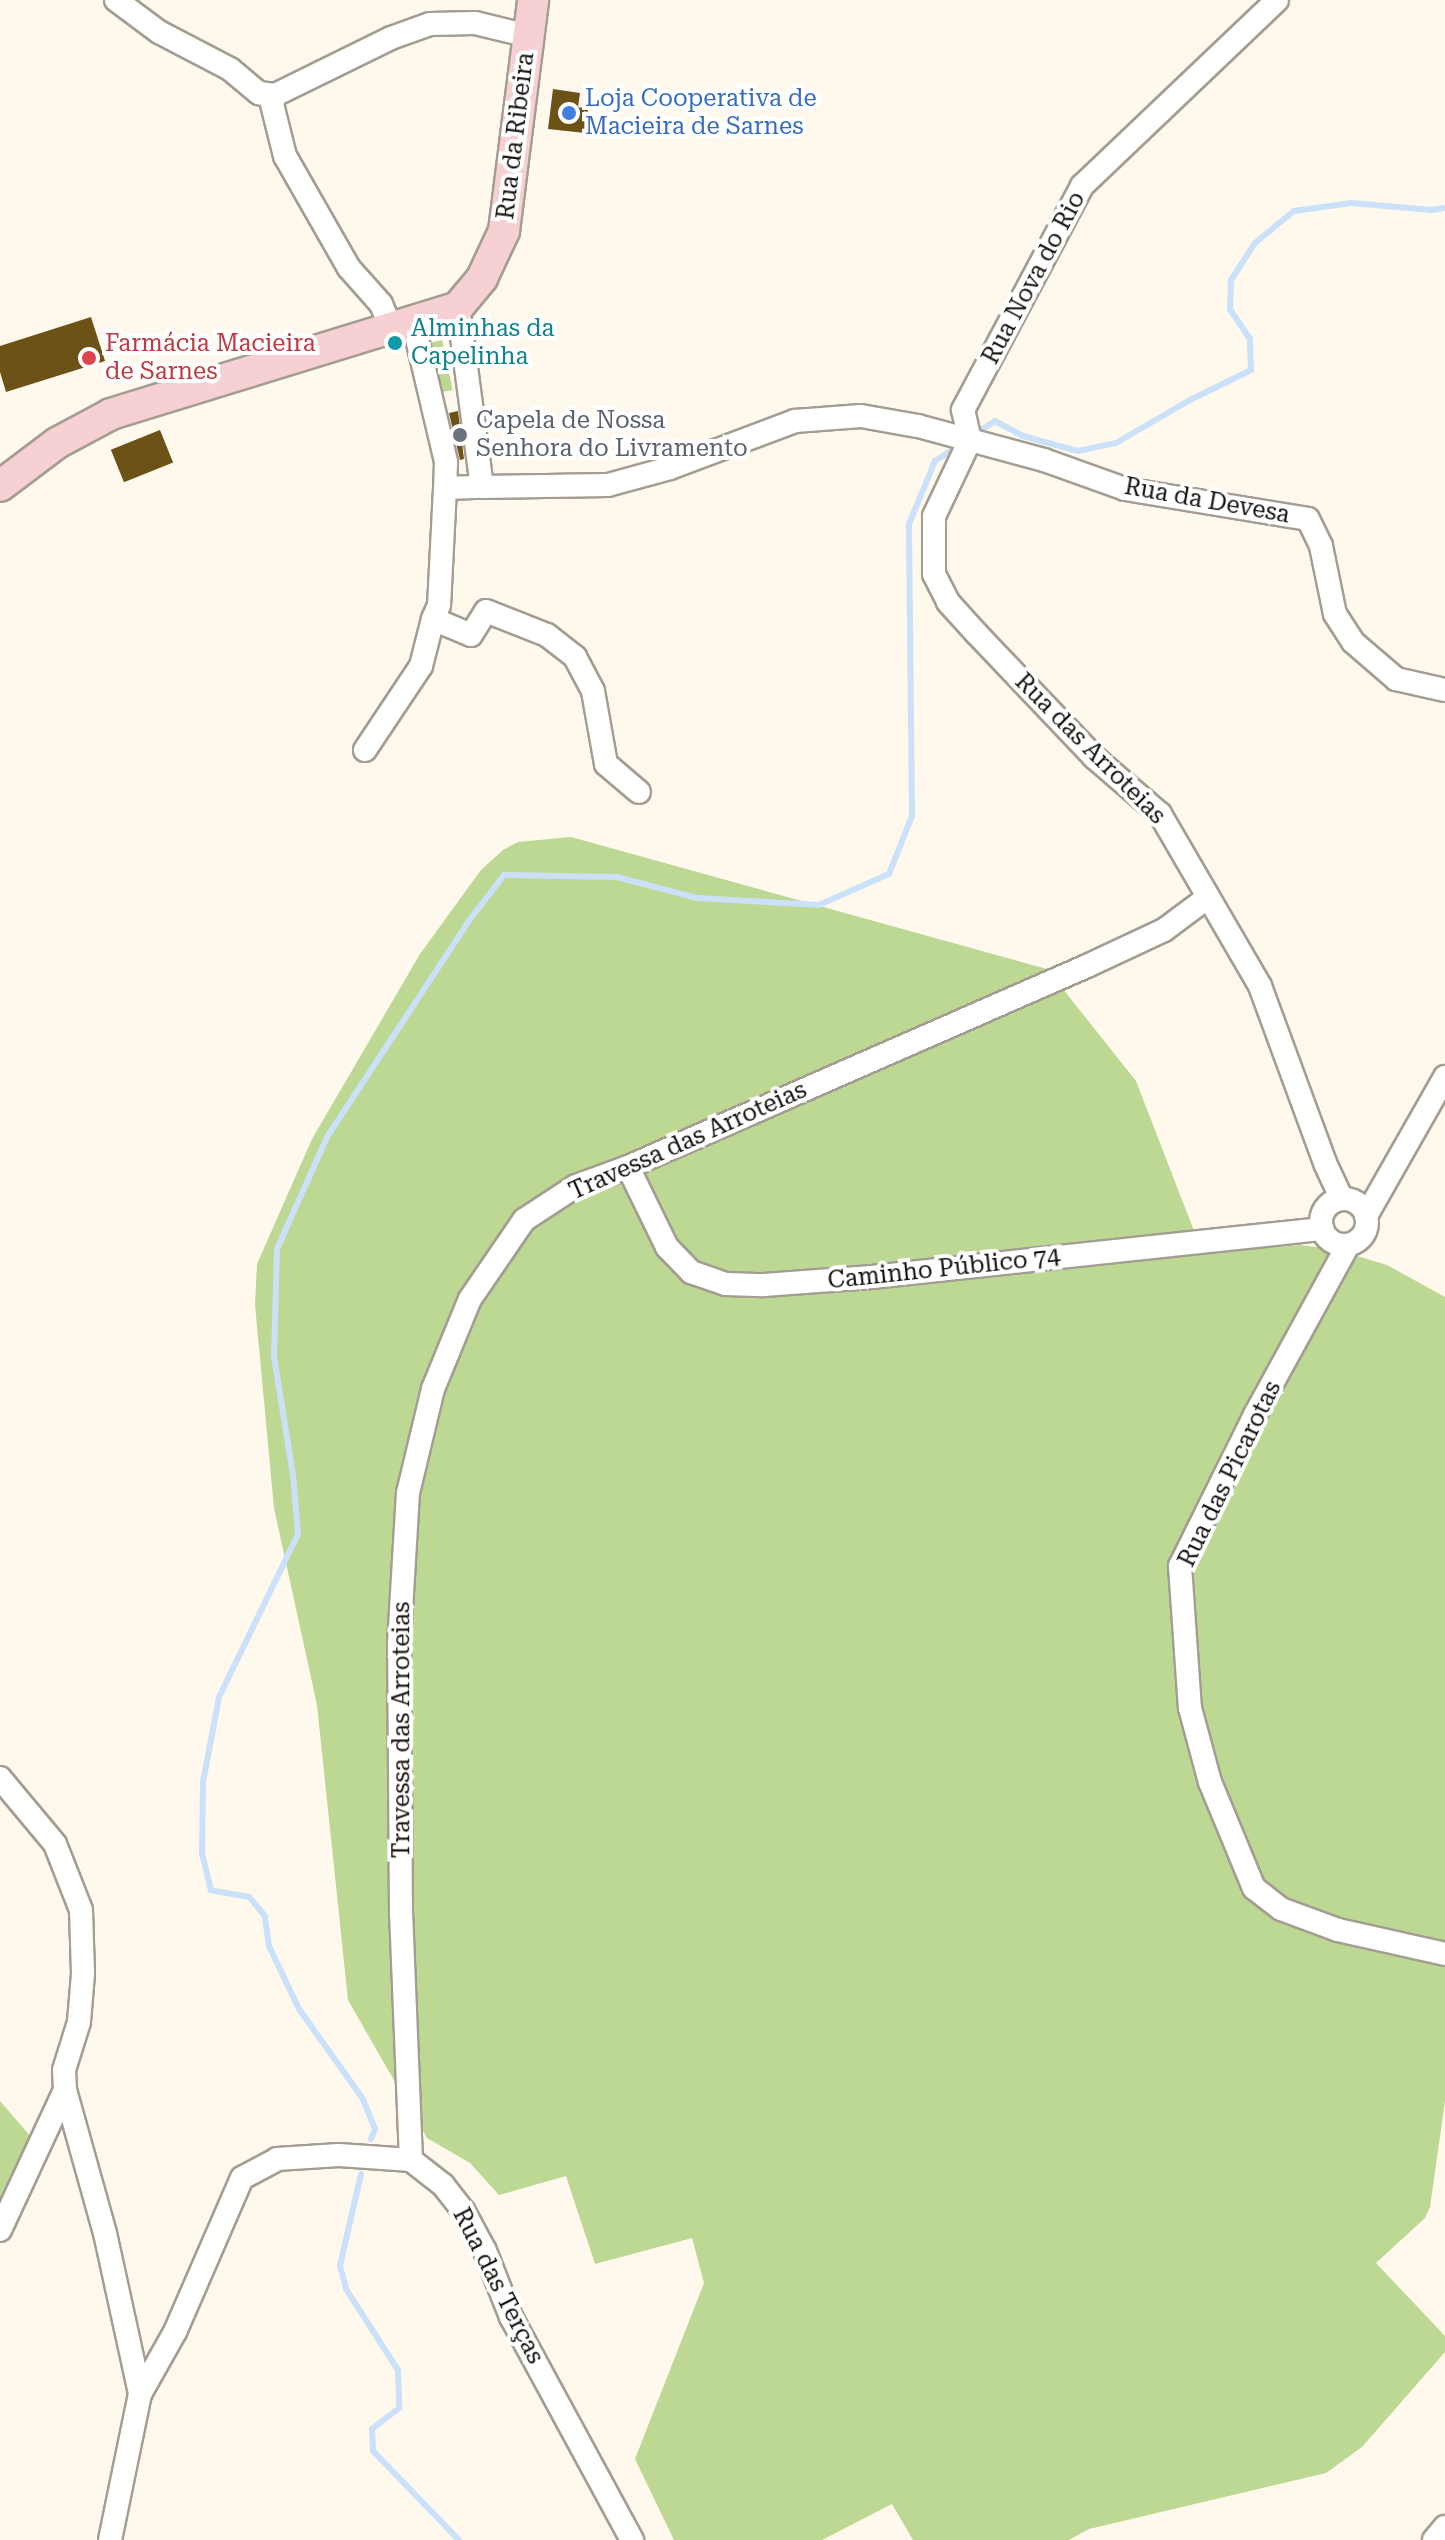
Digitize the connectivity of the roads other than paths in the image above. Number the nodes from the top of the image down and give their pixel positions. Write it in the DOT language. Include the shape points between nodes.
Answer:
graph roads {
  1 [pos="116,0"];
  2 [pos="533,0"];
  3 [pos="1277,0"];
  4 [pos="529,36"];
  5 [pos="275,95"];
  6 [pos="458,307"];
  7 [pos="402,325"];
  8 [pos="970,440"];
  9 [pos="0,486"];
  10 [pos="482,487"];
  11 [pos="445,488"];
  12 [pos="433,619"];
  13 [pos="1445,690"];
  14 [pos="365,750"];
  15 [pos="639,792"];
  16 [pos="1207,898"];
  17 [pos="1445,1077"];
  18 [pos="628,1167"];
  19 [pos="1342,1199"];
  20 [pos="1366,1216"];
  21 [pos="1322,1229"];
  22 [pos="1348,1245"];
  23 [pos="0,1778"];
  24 [pos="1445,1954"];
  25 [pos="65,2090"];
  26 [pos="411,2160"];
  27 [pos="0,2230"];
  28 [pos="140,2394"];
  29 [pos="1445,2527"];
  30 [pos="110,2540"];
  31 [pos="632,2540"];
  32 [pos="1434,2540"];
  1 -- 5 [label="street" via="159,32 230,69 259,93"];
  2 -- 4 [label="main road, Rua da Ribeira"];
  3 -- 8 [label="street, Rua Nova do Rio" via="1082,186 963,410"];
  4 -- 5 [label="street" via="475,23 430,24"];
  4 -- 6 [label="main road, Rua da Ribeira" via="504,231 482,278"];
  5 -- 7 [label="street" via="272,104 285,156 349,268"];
  6 -- 7 [label="main road"];
  6 -- 10 [label="street"];
  7 -- 9 [label="main road" via="111,414 57,443"];
  7 -- 11 [label="street" via="446,462"];
  8 -- 10 [label="street" via="861,416 795,421 608,485"];
  8 -- 13 [label="street, Rua da Devesa" via="1125,489 1308,519 1321,546 1335,614 1353,642 1396,679"];
  8 -- 16 [label="street, Rua das Arroteias" via="934,516 934,574 948,602 1094,757 1160,814"];
  10 -- 11 [label="street"];
  11 -- 12 [label="street" via="439,605"];
  12 -- 14 [label="street" via="421,666"];
  12 -- 15 [label="street" via="471,635 486,611 547,635 575,657 593,691 606,764"];
  16 -- 18 [label="street, Travessa das Arroteias" via="1164,930 1100,960"];
  16 -- 19 [label="street, Rua das Arroteias" via="1260,986"];
  17 -- 20 [label="street"];
  18 -- 21 [label="street, Caminho Público 74" via="667,1247 691,1272 726,1284 872,1277"];
  18 -- 26 [label="street, Travessa das Arroteias" via="576,1186 524,1220 470,1299 433,1389 408,1493 399,1644 401,1914"];
  19 -- 20 [label="street" via="1356,1202"];
  19 -- 21 [label="street" via="1325,1208"];
  20 -- 22 [label="street" via="1364,1234"];
  21 -- 22 [label="street" via="1331,1242"];
  22 -- 24 [label="street, Rua das Picarotas" via="1180,1566 1190,1708 1210,1782 1254,1888 1281,1909 1338,1930"];
  23 -- 25 [label="street" via="55,1844 81,1910 79,2022 64,2070"];
  25 -- 27 [label="street"];
  25 -- 28 [label="street" via="105,2233"];
  26 -- 28 [label="street" via="339,2155 277,2159 242,2178 175,2332"];
  26 -- 31 [label="street, Rua das Terças" via="443,2185 464,2212 511,2317"];
  28 -- 30 [label="street"];
  29 -- 32 [label="street"];
}
